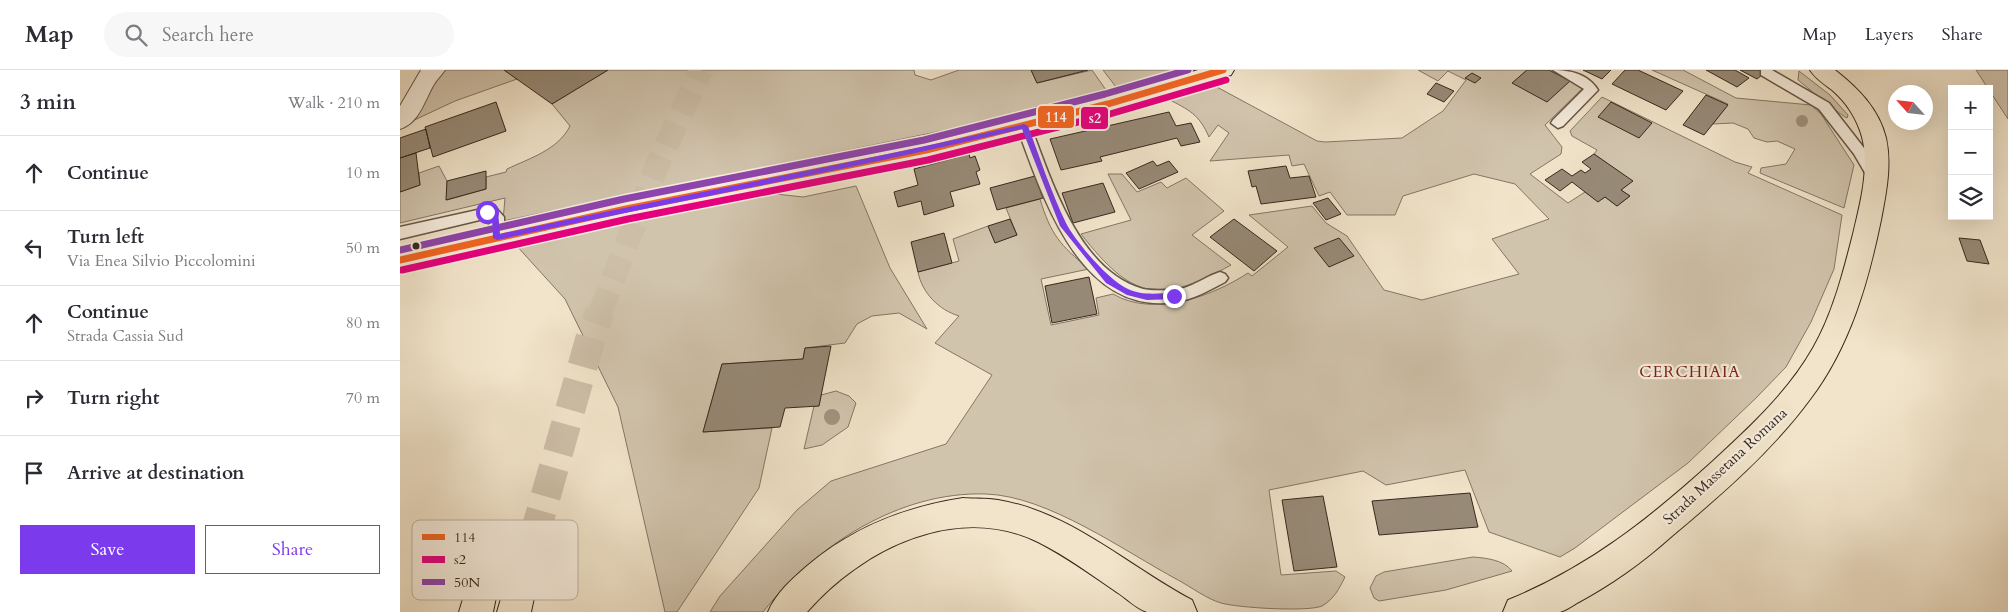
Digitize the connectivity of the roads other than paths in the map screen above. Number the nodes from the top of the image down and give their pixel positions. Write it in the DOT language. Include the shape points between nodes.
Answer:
graph roads {
  1 [pos="434,70"];
  2 [pos="1223,70"];
  3 [pos="1559,70"];
  4 [pos="1821,70"];
  5 [pos="1766,72"];
  6 [pos="400,122"];
  7 [pos="1558,124"];
  8 [pos="1024,126"];
  9 [pos="1876,179"];
  10 [pos="400,233"];
  11 [pos="497,238"];
  12 [pos="400,260"];
  13 [pos="1220,278"];
  14 [pos="785,612"];
  15 [pos="1180,612"];
  16 [pos="1520,612"];
  1 -- 6 [label="main road" via="426,78 410,112"];
  2 -- 8 [label="main road"];
  3 -- 7 [label="lane" via="1588,85 1591,90"];
  4 -- 9 [label="main road, Strada Massetana Romana" via="1848,92 1868,121 1878,157"];
  5 -- 9 [label="lane" via="1824,106"];
  8 -- 11 [label="main road" via="890,158"];
  8 -- 13 [label="lane" via="1064,226 1109,281 1127,292 1147,297 1174,296 1197,290"];
  9 -- 16 [label="main road, Strada Massetana Romana" via="1861,253 1843,311 1824,356 1797,397 1767,430 1695,497 1616,561 1573,588"];
  10 -- 11 [label="lane" via="491,212 497,217"];
  11 -- 12 [label="main road"];
  14 -- 15 [label="main road" via="820,576 878,537 912,522 970,512 1013,517 1048,531"];
}
